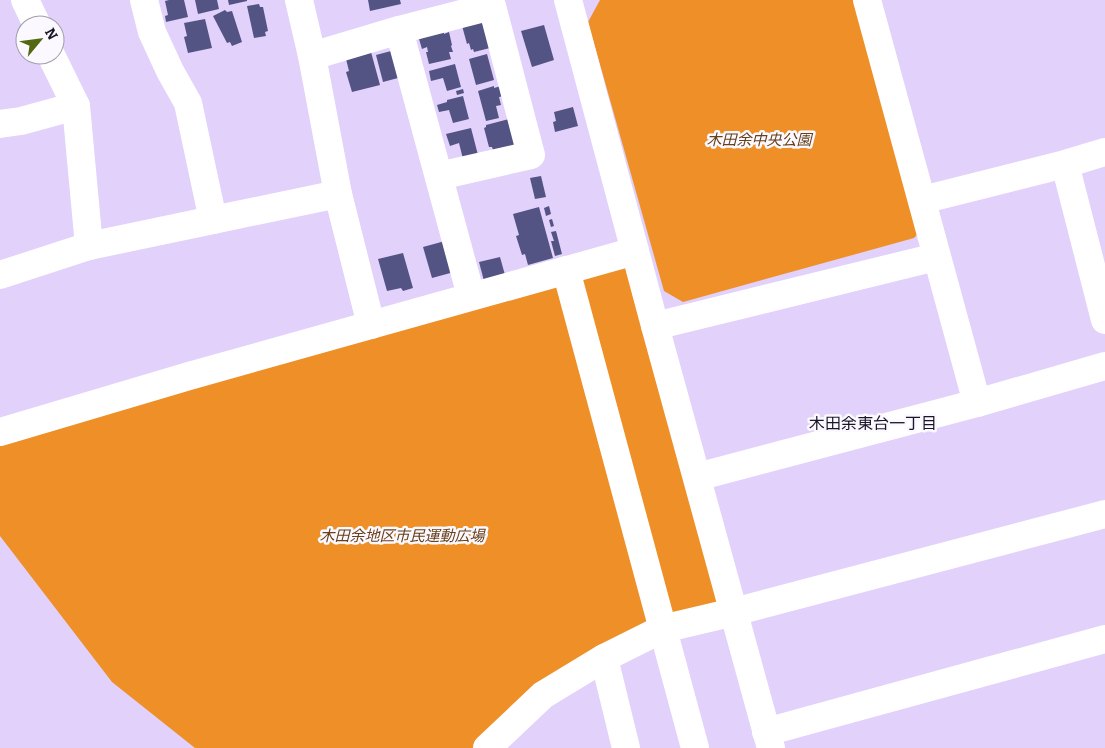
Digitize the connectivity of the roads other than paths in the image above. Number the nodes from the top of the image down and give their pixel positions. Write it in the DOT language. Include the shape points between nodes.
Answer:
graph roads {
  1 [pos="25,0"];
  2 [pos="144,0"];
  3 [pos="299,0"];
  4 [pos="568,0"];
  5 [pos="867,0"];
  6 [pos="32,15"];
  7 [pos="399,30"];
  8 [pos="312,56"];
  9 [pos="56,65"];
  10 [pos="76,106"];
  11 [pos="0,124"];
  12 [pos="1105,152"];
  13 [pos="1065,164"];
  14 [pos="439,176"];
  15 [pos="338,194"];
  16 [pos="922,200"];
  17 [pos="213,220"];
  18 [pos="88,246"];
  19 [pos="635,251"];
  20 [pos="936,257"];
  21 [pos="566,270"];
  22 [pos="0,275"];
  23 [pos="471,296"];
  24 [pos="1105,320"];
  25 [pos="371,325"];
  26 [pos="655,326"];
  27 [pos="1105,366"];
  28 [pos="977,403"];
  29 [pos="0,432"];
  30 [pos="697,477"];
  31 [pos="1105,514"];
  32 [pos="734,612"];
  33 [pos="662,629"];
  34 [pos="1105,639"];
  35 [pos="604,658"];
  36 [pos="768,740"];
  37 [pos="487,748"];
  38 [pos="626,748"];
  39 [pos="695,748"];
  1 -- 6 [label="street"];
  2 -- 17 [label="street" via="152,32 188,103"];
  3 -- 8 [label="street"];
  4 -- 19 [label="street"];
  5 -- 16 [label="street"];
  7 -- 8 [label="street"];
  7 -- 14 [label="street"];
  7 -- 14 [label="street" via="492,6 531,155"];
  8 -- 15 [label="street"];
  9 -- 10 [label="street"];
  10 -- 11 [label="street"];
  10 -- 18 [label="street"];
  12 -- 13 [label="street"];
  13 -- 16 [label="street"];
  13 -- 24 [label="street"];
  14 -- 23 [label="street"];
  15 -- 17 [label="street"];
  15 -- 25 [label="street"];
  16 -- 20 [label="street"];
  17 -- 18 [label="street"];
  18 -- 22 [label="street"];
  19 -- 21 [label="street"];
  19 -- 26 [label="street"];
  20 -- 26 [label="street"];
  20 -- 28 [label="street"];
  21 -- 23 [label="street"];
  21 -- 33 [label="street"];
  23 -- 25 [label="street"];
  25 -- 29 [label="street"];
  26 -- 30 [label="street"];
  27 -- 28 [label="street"];
  28 -- 30 [label="street"];
  30 -- 32 [label="street"];
  31 -- 32 [label="street"];
  32 -- 33 [label="street"];
  32 -- 36 [label="street"];
  33 -- 35 [label="street"];
  33 -- 39 [label="street"];
  34 -- 36 [label="street"];
  35 -- 37 [label="street" via="543,695"];
  35 -- 38 [label="street"];
}
